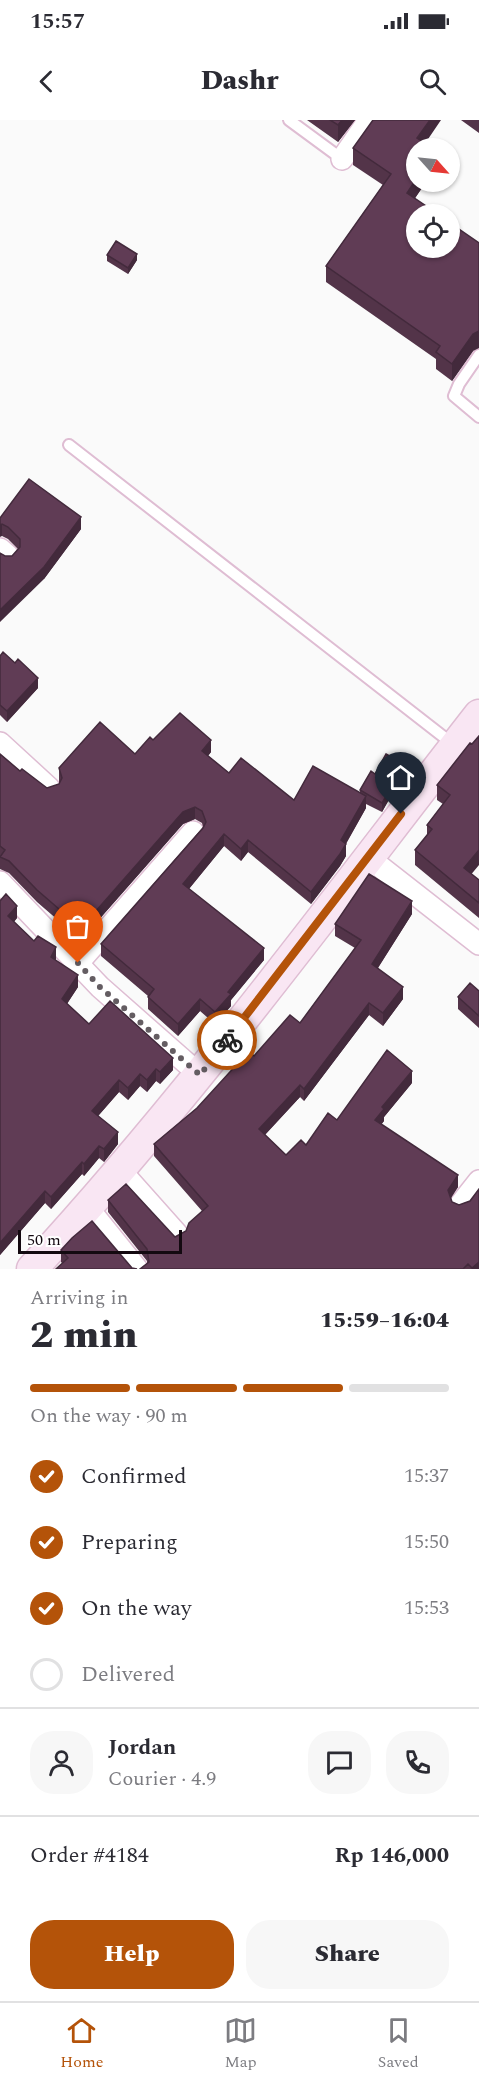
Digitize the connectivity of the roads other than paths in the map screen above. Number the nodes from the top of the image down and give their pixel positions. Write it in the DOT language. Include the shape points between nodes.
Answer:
graph roads {
  1 [pos="289,120"];
  2 [pos="369,120"];
  3 [pos="342,159"];
  4 [pos="479,355"];
  5 [pos="479,417"];
  6 [pos="69,445"];
  7 [pos="479,715"];
  8 [pos="0,744"];
  9 [pos="455,746"];
  10 [pos="49,788"];
  11 [pos="193,832"];
  12 [pos="369,858"];
  13 [pos="0,882"];
  14 [pos="479,944"];
  15 [pos="78,963"];
  16 [pos="200,1075"];
  17 [pos="120,1170"];
  18 [pos="479,1181"];
  19 [pos="460,1205"];
  20 [pos="88,1208"];
  21 [pos="177,1234"];
  22 [pos="32,1269"];
  23 [pos="137,1269"];
  1 -- 3 [label="lane"];
  2 -- 3 [label="street"];
  4 -- 5 [label="lane" via="454,396"];
  6 -- 9 [label="lane"];
  7 -- 9 [label="main road"];
  8 -- 10 [label="street"];
  9 -- 12 [label="main road"];
  11 -- 15 [label="street"];
  12 -- 14 [label="street"];
  12 -- 16 [label="main road"];
  13 -- 15 [label="street"];
  15 -- 16 [label="street"];
  16 -- 17 [label="main road"];
  17 -- 20 [label="main road"];
  17 -- 21 [label="street"];
  18 -- 19 [label="street"];
  20 -- 22 [label="main road"];
  20 -- 23 [label="street"];
}
